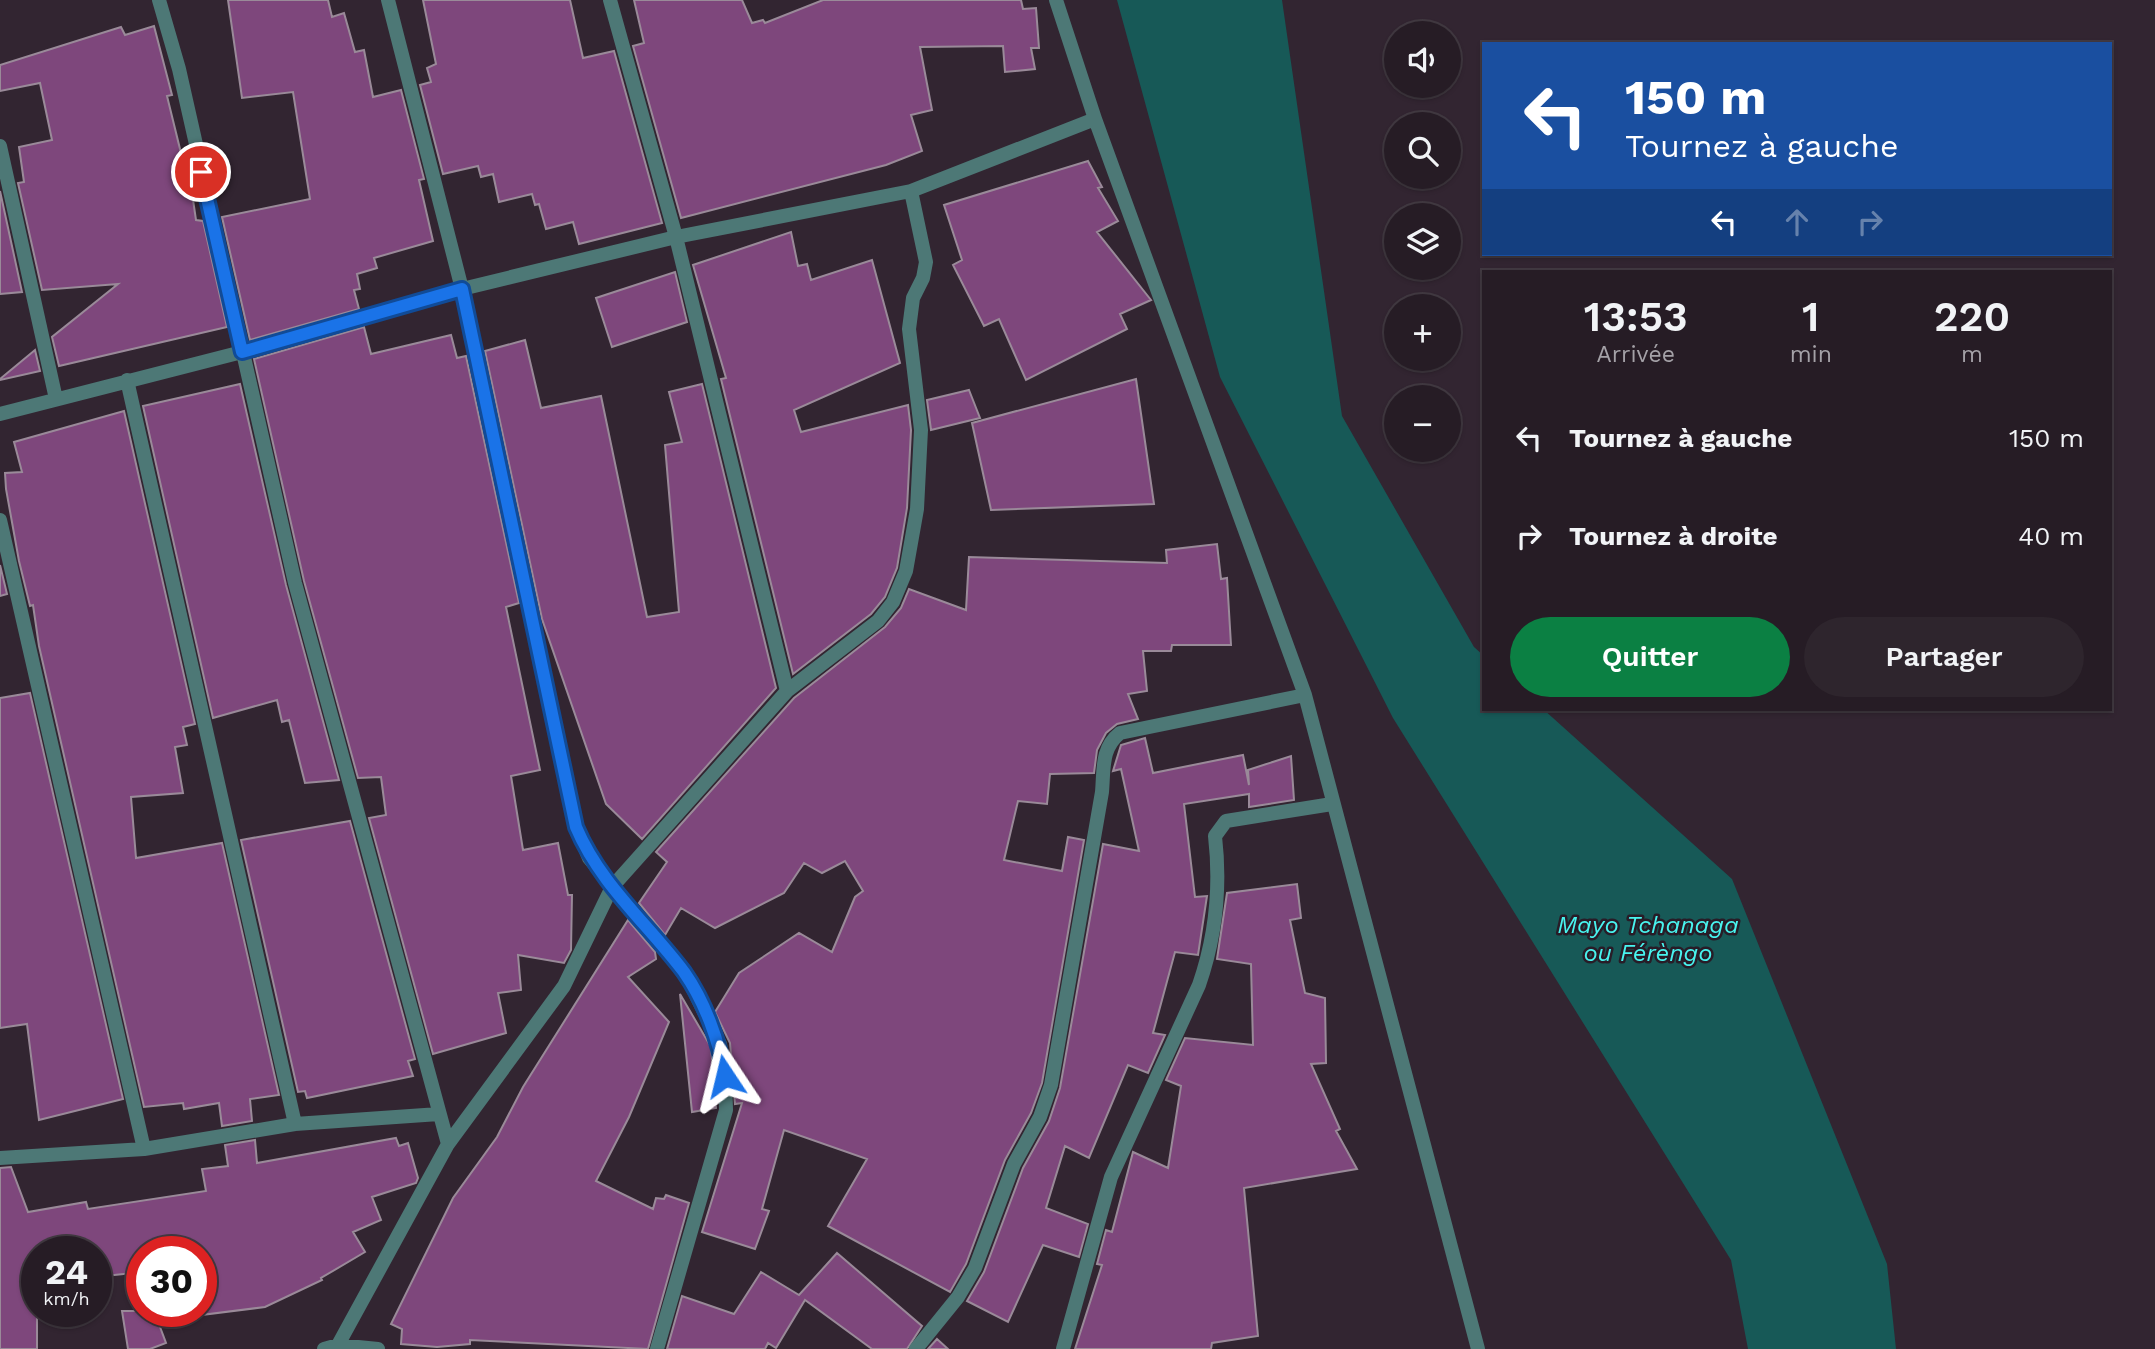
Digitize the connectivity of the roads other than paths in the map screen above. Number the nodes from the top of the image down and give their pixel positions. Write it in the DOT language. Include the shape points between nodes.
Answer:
graph roads {
  1 [pos="159,0"];
  2 [pos="388,0"];
  3 [pos="610,0"];
  4 [pos="1056,0"];
  5 [pos="1095,119"];
  6 [pos="0,146"];
  7 [pos="911,191"];
  8 [pos="676,237"];
  9 [pos="462,289"];
  10 [pos="242,352"];
  11 [pos="127,380"];
  12 [pos="56,399"];
  13 [pos="0,414"];
  14 [pos="0,520"];
  15 [pos="787,691"];
  16 [pos="1305,695"];
  17 [pos="1332,804"];
  18 [pos="612,887"];
  19 [pos="439,1114"];
  20 [pos="295,1124"];
  21 [pos="447,1144"];
  22 [pos="144,1149"];
  23 [pos="0,1158"];
  24 [pos="331,1347"];
  25 [pos="378,1349"];
  26 [pos="656,1349"];
  27 [pos="916,1349"];
  28 [pos="1063,1349"];
  29 [pos="1478,1349"];
  1 -- 10 [label="street"];
  2 -- 9 [label="street"];
  3 -- 8 [label="street"];
  4 -- 5 [label="street"];
  5 -- 7 [label="street"];
  5 -- 16 [label="street"];
  6 -- 12 [label="street"];
  7 -- 8 [label="street"];
  7 -- 15 [label="street" via="926,262 909,328 921,430 917,509 906,570 893,602 878,621"];
  8 -- 9 [label="street"];
  8 -- 15 [label="street"];
  9 -- 10 [label="street"];
  9 -- 18 [label="street" via="576,827 589,858"];
  10 -- 11 [label="street"];
  10 -- 19 [label="street" via="295,583"];
  11 -- 12 [label="street"];
  11 -- 20 [label="street"];
  12 -- 13 [label="street"];
  14 -- 22 [label="street"];
  15 -- 18 [label="street"];
  16 -- 17 [label="street"];
  16 -- 27 [label="street" via="1119,733 1110,740 1051,1085 1014,1164 975,1268"];
  17 -- 28 [label="street" via="1226,821 1219,826 1215,836 1219,902 1210,955 1111,1177"];
  17 -- 29 [label="street"];
  18 -- 21 [label="street" via="564,986"];
  18 -- 26 [label="street" via="686,975 720,1044 725,1076 726,1110"];
  19 -- 20 [label="street"];
  19 -- 21 [label="street"];
  20 -- 22 [label="street"];
  21 -- 24 [label="street"];
  22 -- 23 [label="street"];
  24 -- 25 [label="street"];
}
